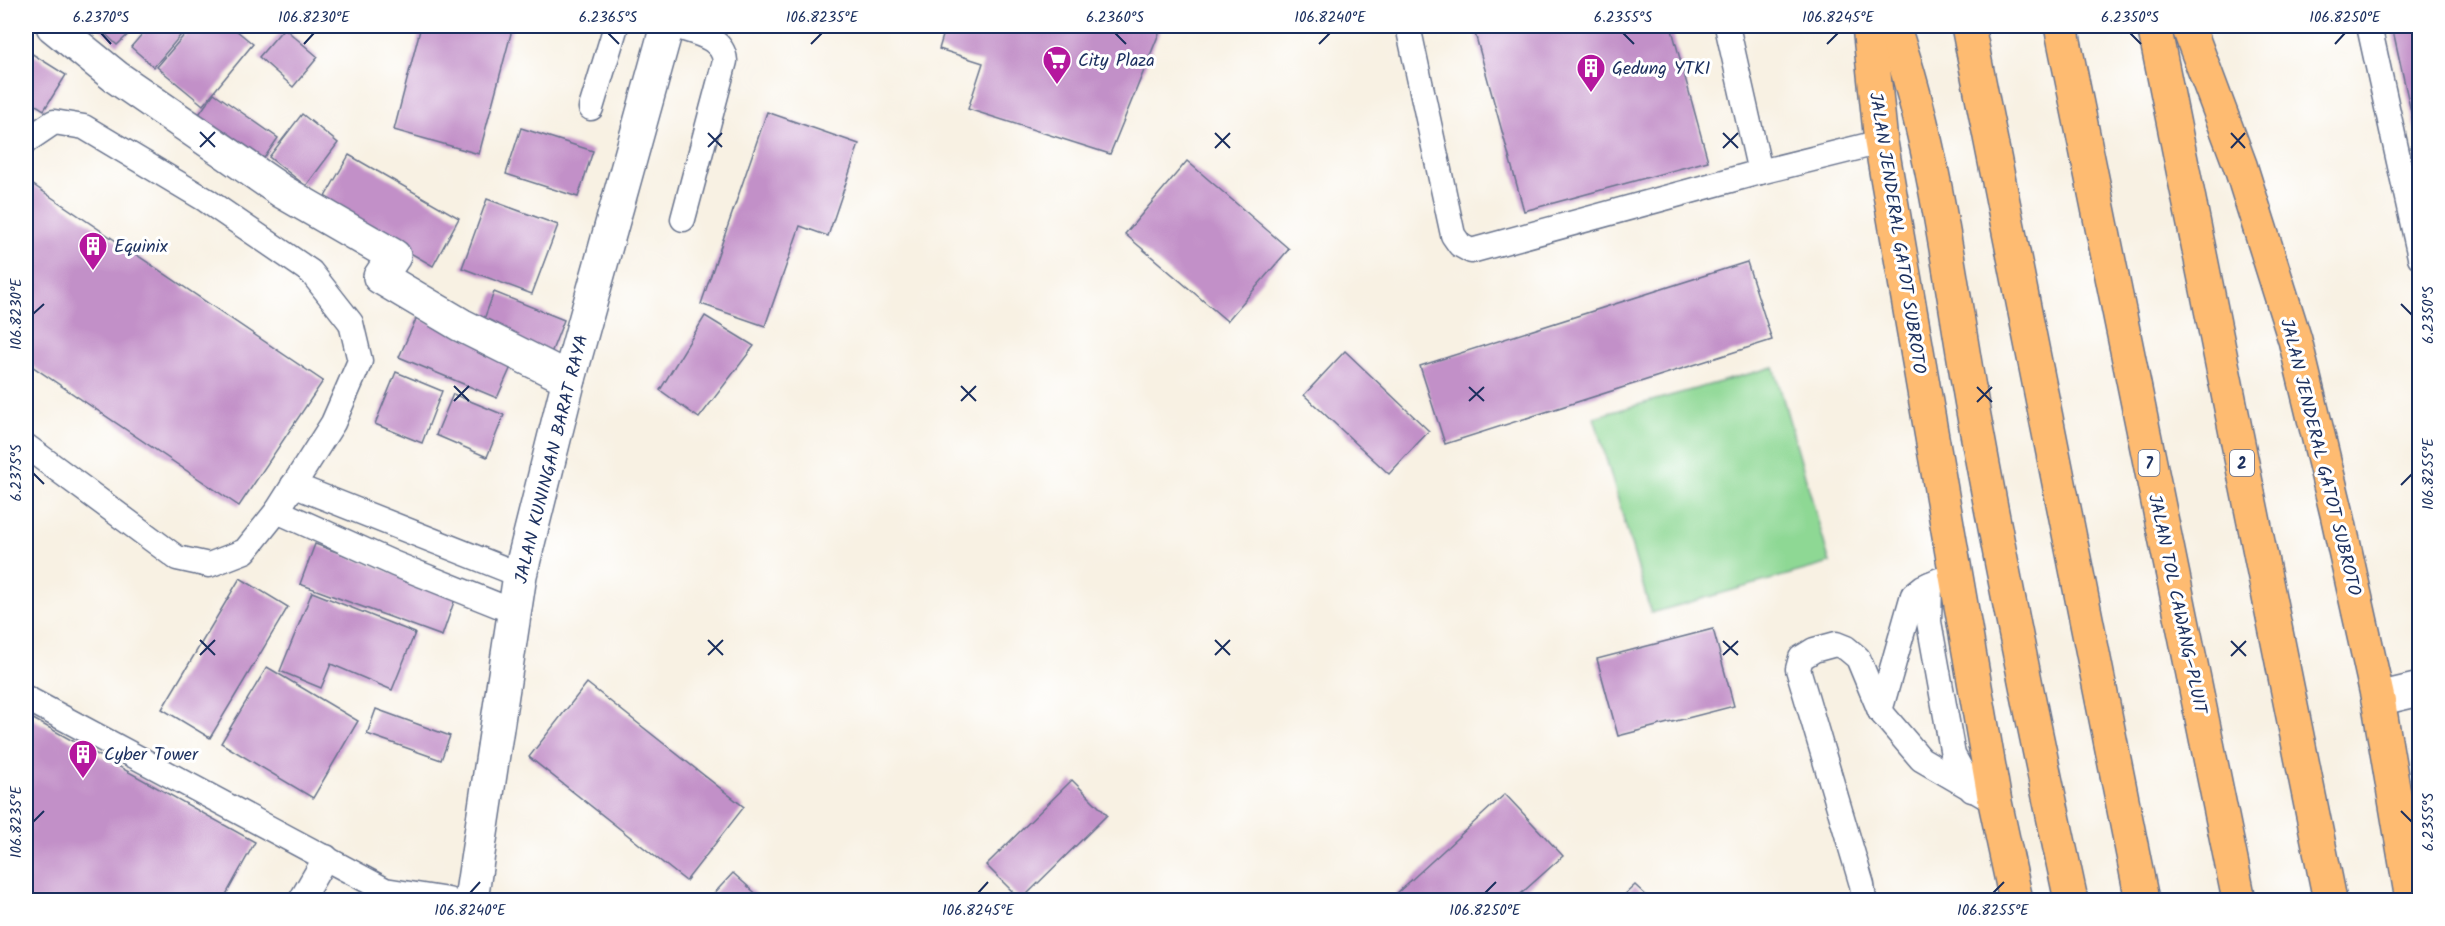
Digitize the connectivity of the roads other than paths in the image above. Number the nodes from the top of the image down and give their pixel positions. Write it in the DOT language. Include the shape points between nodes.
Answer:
graph roads {
  1 [pos="53,26"];
  2 [pos="616,26"];
  3 [pos="667,26"];
  4 [pos="675,26"];
  5 [pos="1408,26"];
  6 [pos="1727,26"];
  7 [pos="1869,26"];
  8 [pos="1893,26"];
  9 [pos="1968,26"];
  10 [pos="2061,26"];
  11 [pos="2154,26"];
  12 [pos="2188,26"];
  13 [pos="2369,26"];
  14 [pos="591,108"];
  15 [pos="26,141"];
  16 [pos="1881,142"];
  17 [pos="1760,172"];
  18 [pos="682,219"];
  19 [pos="2420,257"];
  20 [pos="569,378"];
  21 [pos="26,446"];
  22 [pos="293,484"];
  23 [pos="277,511"];
  24 [pos="520,576"];
  25 [pos="1943,578"];
  26 [pos="515,612"];
  27 [pos="2420,689"];
  28 [pos="26,698"];
  29 [pos="2378,699"];
  30 [pos="1880,711"];
  31 [pos="1983,796"];
  32 [pos="326,857"];
  33 [pos="301,900"];
  34 [pos="448,900"];
  35 [pos="471,900"];
  36 [pos="1864,900"];
  37 [pos="2016,900"];
  38 [pos="2071,900"];
  39 [pos="2142,900"];
  40 [pos="2239,900"];
  41 [pos="2330,900"];
  42 [pos="2412,900"];
  1 -- 20 [label="street" via="116,77 283,192 394,256 380,277 461,325"];
  2 -- 14 [label="lane"];
  3 -- 20 [label="street, JALAN KUNINGAN BARAT RAYA"];
  4 -- 18 [label="lane" via="717,42 725,61"];
  5 -- 17 [label="lane" via="1453,235 1460,245 1472,251"];
  6 -- 17 [label="lane"];
  7 -- 16 [label="highway, JALAN JENDERAL GATOT SUBROTO"];
  8 -- 38 [label="highway, JALAN JENDERAL GATOT SUBROTO" via="1925,138 2042,767"];
  9 -- 39 [label="highway"];
  10 -- 40 [label="highway, JALAN TOL CAWANG–PLUIT / 7"];
  11 -- 41 [label="highway, 2"];
  12 -- 29 [label="highway, JALAN JENDERAL GATOT SUBROTO" via="2240,165 2295,340"];
  13 -- 19 [label="lane"];
  15 -- 22 [label="lane" via="54,123 84,127 206,200 302,265 331,297 351,323 360,361 333,423"];
  16 -- 17 [label="lane"];
  16 -- 25 [label="highway, JALAN JENDERAL GATOT SUBROTO"];
  20 -- 24 [label="street, JALAN KUNINGAN BARAT RAYA"];
  21 -- 23 [label="lane" via="177,558 208,565 245,551"];
  22 -- 23 [label="lane"];
  22 -- 24 [label="lane"];
  23 -- 26 [label="lane"];
  24 -- 26 [label="street, JALAN KUNINGAN BARAT RAYA"];
  25 -- 30 [label="lane" via="1913,595"];
  25 -- 31 [label="highway, JALAN JENDERAL GATOT SUBROTO"];
  26 -- 35 [label="street, JALAN KUNINGAN BARAT RAYA"];
  27 -- 29 [label="street"];
  28 -- 32 [label="lane"];
  29 -- 42 [label="highway, JALAN JENDERAL GATOT SUBROTO"];
  30 -- 31 [label="lane" via="1921,759"];
  30 -- 36 [label="lane" via="1858,658 1846,648 1836,644 1801,658 1797,669"];
  31 -- 37 [label="highway, JALAN JENDERAL GATOT SUBROTO"];
  32 -- 33 [label="lane"];
  32 -- 34 [label="lane" via="385,890"];
}
